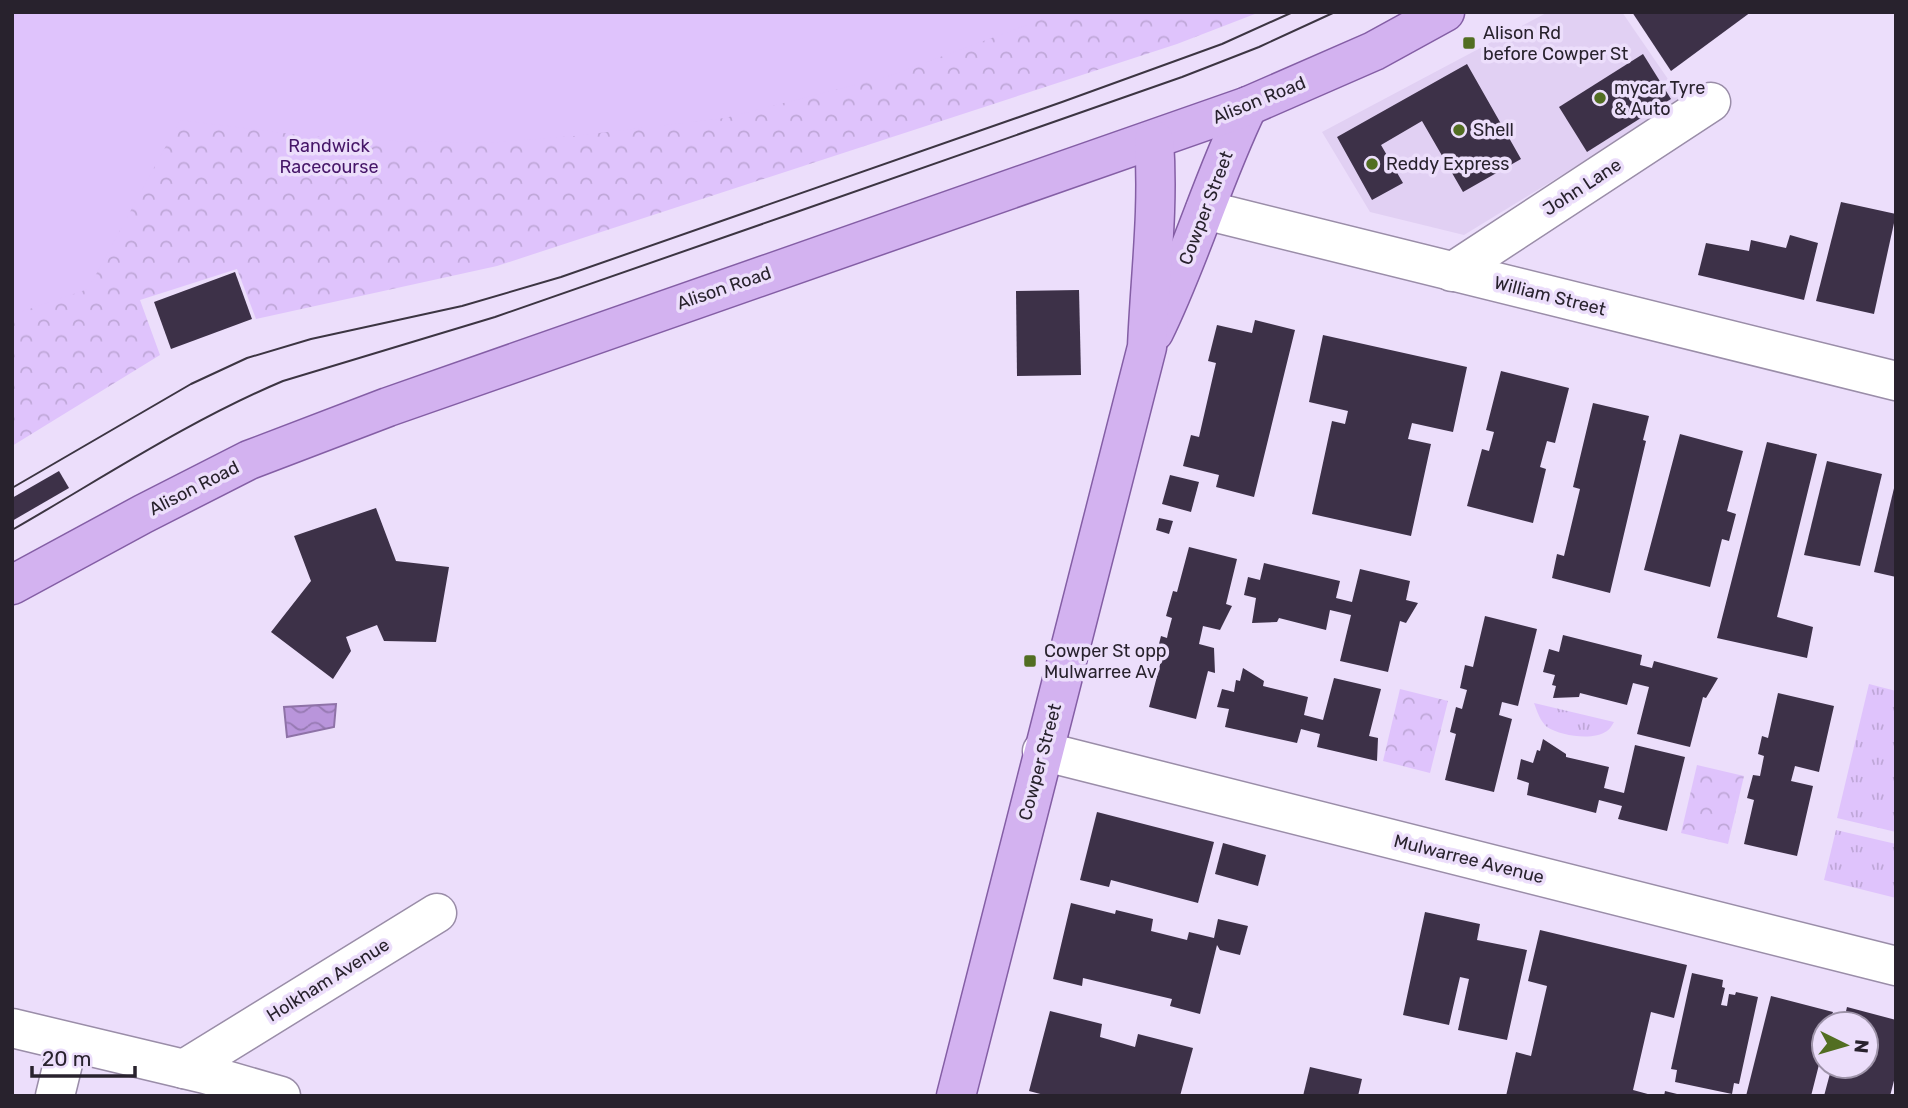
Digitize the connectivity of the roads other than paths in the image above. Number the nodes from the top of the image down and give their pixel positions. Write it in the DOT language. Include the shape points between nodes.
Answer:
graph roads {
  1 [pos="1445,12"];
  2 [pos="1711,102"];
  3 [pos="1248,106"];
  4 [pos="1154,140"];
  5 [pos="1205,210"];
  6 [pos="1452,272"];
  7 [pos="1147,347"];
  8 [pos="1896,381"];
  9 [pos="12,585"];
  10 [pos="1042,751"];
  11 [pos="438,913"];
  12 [pos="1896,966"];
  13 [pos="12,1028"];
  14 [pos="68,1043"];
  15 [pos="184,1069"];
  16 [pos="55,1096"];
  17 [pos="281,1096"];
  18 [pos="956,1096"];
  1 -- 3 [label="main road, Alison Road" via="1374,51"];
  2 -- 6 [label="street, John Lane"];
  3 -- 4 [label="main road, Alison Road"];
  3 -- 5 [label="main road, Cowper Street"];
  4 -- 7 [label="main road, Cowper Street" via="1157,206"];
  4 -- 9 [label="main road, Alison Road" via="440,388 249,460"];
  5 -- 6 [label="street, William Street"];
  5 -- 7 [label="main road, Cowper Street"];
  6 -- 8 [label="street, William Street"];
  7 -- 10 [label="main road, Cowper Street"];
  10 -- 12 [label="street, Mulwarree Avenue"];
  10 -- 18 [label="main road, Cowper Street"];
  11 -- 15 [label="street, Holkham Avenue"];
  13 -- 14 [label="street"];
  14 -- 15 [label="street"];
  14 -- 16 [label="street"];
  15 -- 17 [label="street"];
}
